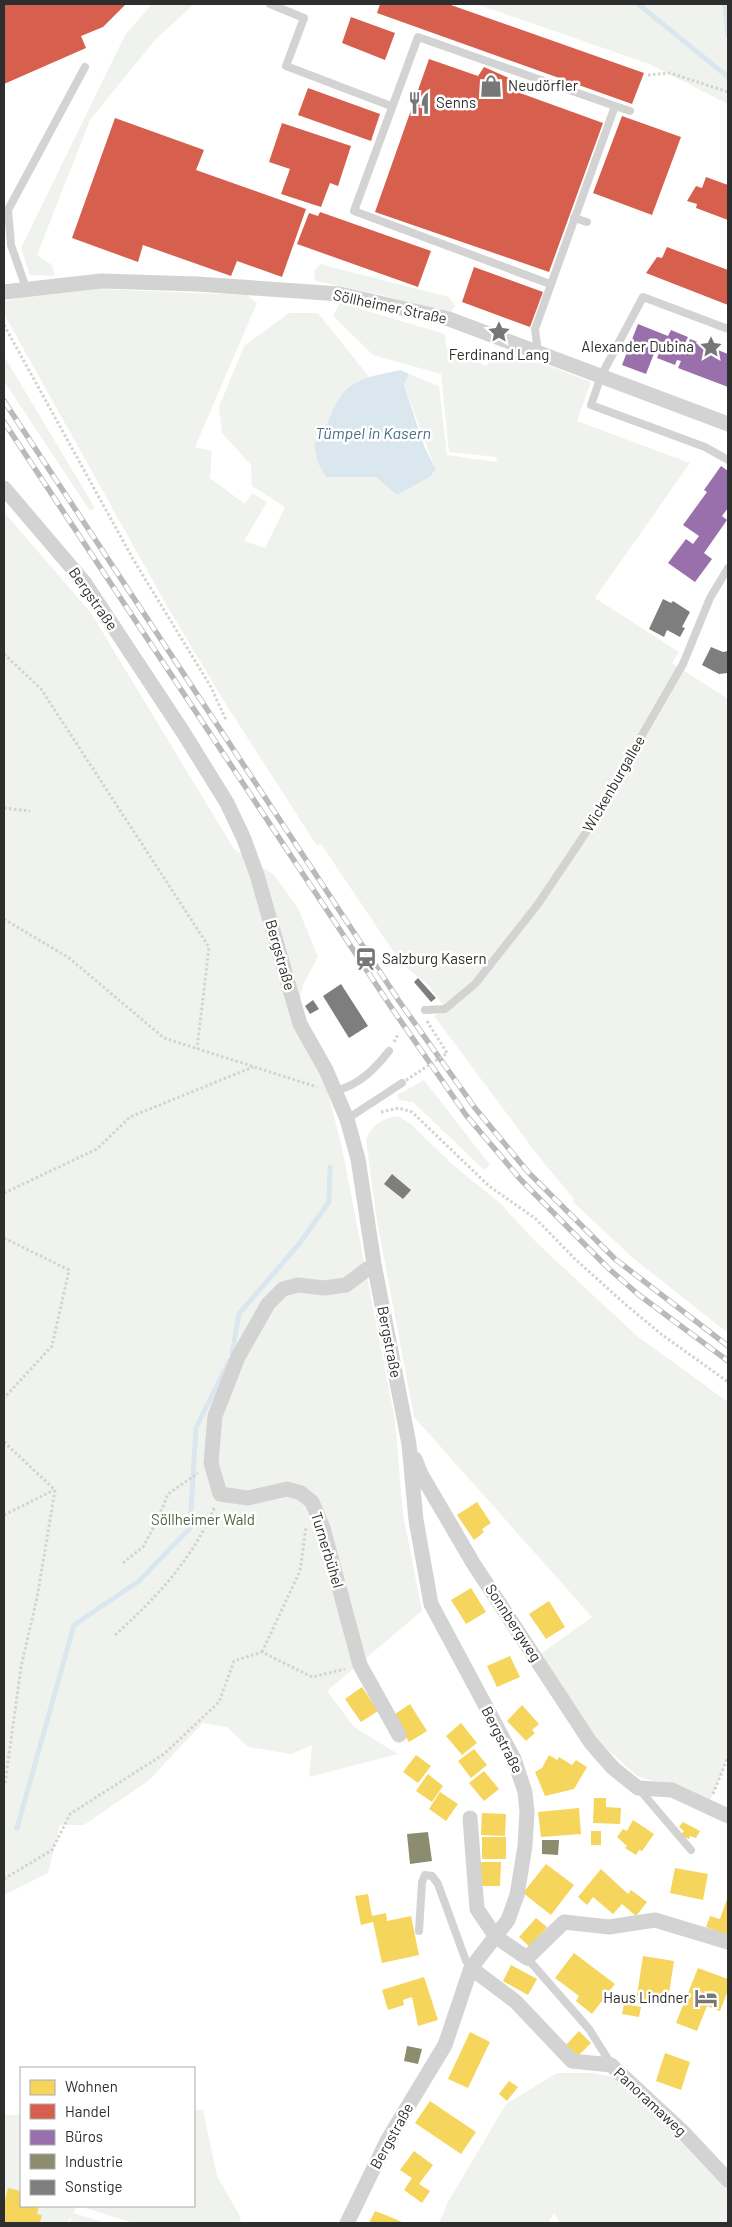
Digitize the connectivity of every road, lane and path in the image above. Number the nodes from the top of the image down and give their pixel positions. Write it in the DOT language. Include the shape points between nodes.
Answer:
graph roads {
  1 [pos="270,4"];
  2 [pos="85,67"];
  3 [pos="648,75"];
  4 [pos="728,92"];
  5 [pos="391,106"];
  6 [pos="615,106"];
  7 [pos="630,111"];
  8 [pos="6,209"];
  9 [pos="574,218"];
  10 [pos="587,222"];
  11 [pos="550,284"];
  12 [pos="26,288"];
  13 [pos="4,292"];
  14 [pos="4,325"];
  15 [pos="728,329"];
  16 [pos="538,352"];
  17 [pos="601,376"];
  18 [pos="728,424"];
  19 [pos="728,460"];
  20 [pos="4,488"];
  21 [pos="728,568"];
  22 [pos="4,654"];
  23 [pos="226,720"];
  24 [pos="4,808"];
  25 [pos="30,811"];
  26 [pos="4,919"];
  27 [pos="425,1013"];
  28 [pos="197,1049"];
  29 [pos="388,1051"];
  30 [pos="254,1066"];
  31 [pos="402,1083"];
  32 [pos="335,1091"];
  33 [pos="380,1112"];
  34 [pos="347,1119"];
  35 [pos="4,1193"];
  36 [pos="4,1238"];
  37 [pos="374,1264"];
  38 [pos="728,1382"];
  39 [pos="4,1398"];
  40 [pos="4,1442"];
  41 [pos="409,1444"];
  42 [pos="211,1463"];
  43 [pos="55,1490"];
  44 [pos="220,1494"];
  45 [pos="312,1502"];
  46 [pos="4,1515"];
  47 [pos="123,1563"];
  48 [pos="115,1635"];
  49 [pos="262,1652"];
  50 [pos="360,1665"];
  51 [pos="399,1736"];
  52 [pos="728,1757"];
  53 [pos="5,1784"];
  54 [pos="638,1788"];
  55 [pos="708,1807"];
  56 [pos="728,1816"];
  57 [pos="470,1818"];
  58 [pos="691,1850"];
  59 [pos="4,1879"];
  60 [pos="419,1931"];
  61 [pos="496,1937"];
  62 [pos="728,1942"];
  63 [pos="527,1958"];
  64 [pos="471,1968"];
  65 [pos="611,2065"];
  66 [pos="728,2180"];
  67 [pos="347,2223"];
  1 -- 5 [label="lane" via="304,18 286,66"];
  2 -- 8 [label="lane"];
  3 -- 4 [label="path" via="670,73"];
  5 -- 6 [label="lane" via="418,37"];
  5 -- 11 [label="lane" via="354,211"];
  6 -- 7 [label="lane"];
  6 -- 9 [label="lane"];
  8 -- 12 [label="lane" via="12,245"];
  9 -- 10 [label="lane"];
  9 -- 11 [label="lane"];
  11 -- 16 [label="lane" via="535,330"];
  12 -- 13 [label="street, Söllheimer Straße"];
  12 -- 16 [label="street, Söllheimer Straße" via="101,281 340,294 449,319"];
  14 -- 23 [label="path" via="133,560 212,687"];
  15 -- 17 [label="lane" via="643,297"];
  16 -- 17 [label="street, Söllheimer Straße"];
  17 -- 18 [label="street, Söllheimer Straße"];
  17 -- 19 [label="lane" via="591,405 705,447"];
  20 -- 32 [label="street, Bergstraße" via="84,582 227,803 258,876 300,1024"];
  21 -- 27 [label="lane, Wickenburgallee" via="710,598 683,664 585,834 538,904 475,984 445,1009"];
  22 -- 28 [label="path" via="41,689 209,946"];
  24 -- 25 [label="path"];
  26 -- 28 [label="path" via="69,958 164,1038"];
  27 -- 31 [label="path, bridge" via="447,1053"];
  28 -- 30 [label="path"];
  29 -- 32 [label="lane" via="364,1079"];
  30 -- 32 [label="path"];
  30 -- 35 [label="path" via="130,1117 97,1149"];
  31 -- 34 [label="lane"];
  32 -- 34 [label="street, Bergstraße"];
  33 -- 38 [label="path" via="399,1108 412,1112 489,1186 536,1218 625,1304"];
  34 -- 37 [label="street, Bergstraße" via="358,1158"];
  36 -- 39 [label="path" via="69,1270 52,1346"];
  37 -- 41 [label="street, Bergstraße"];
  37 -- 42 [label="street" via="346,1285 324,1288 298,1285 282,1289 268,1304 238,1357 214,1416"];
  40 -- 43 [label="path"];
  41 -- 54 [label="street, Sonnbergweg" via="421,1474 473,1563 591,1743 613,1768"];
  41 -- 61 [label="street, Bergstraße" via="416,1520 431,1604 514,1759 525,1792 525,1846 517,1895 508,1920"];
  42 -- 44 [label="street"];
  42 -- 47 [label="path" via="168,1494 143,1547"];
  43 -- 46 [label="path"];
  43 -- 53 [label="path" via="37,1598 21,1667"];
  44 -- 45 [label="street, Turnerbühel" via="248,1498 287,1489 301,1493"];
  44 -- 48 [label="path" via="206,1529 183,1566 156,1598"];
  45 -- 49 [label="path" via="302,1541 300,1571"];
  45 -- 50 [label="street, Turnerbühel" via="323,1528"];
  49 -- 50 [label="path" via="312,1677"];
  49 -- 59 [label="path" via="234,1661 219,1702 164,1754 70,1814 52,1850"];
  50 -- 51 [label="street, Turnerbühel"];
  52 -- 55 [label="path"];
  54 -- 55 [label="street" via="672,1790"];
  54 -- 58 [label="lane, Sonnbergweg"];
  55 -- 56 [label="street"];
  57 -- 61 [label="street" via="477,1909"];
  60 -- 64 [label="lane" via="422,1882 425,1875 432,1876"];
  61 -- 63 [label="street"];
  61 -- 64 [label="street, Bergstraße"];
  62 -- 63 [label="street" via="655,1920 609,1927 564,1922"];
  63 -- 65 [label="lane" via="589,2029"];
  64 -- 65 [label="street, Panoramaweg" via="515,2001 572,2061"];
  64 -- 67 [label="street, Bergstraße" via="445,2046 387,2141"];
  65 -- 66 [label="street, Panoramaweg" via="682,2131"];
}
